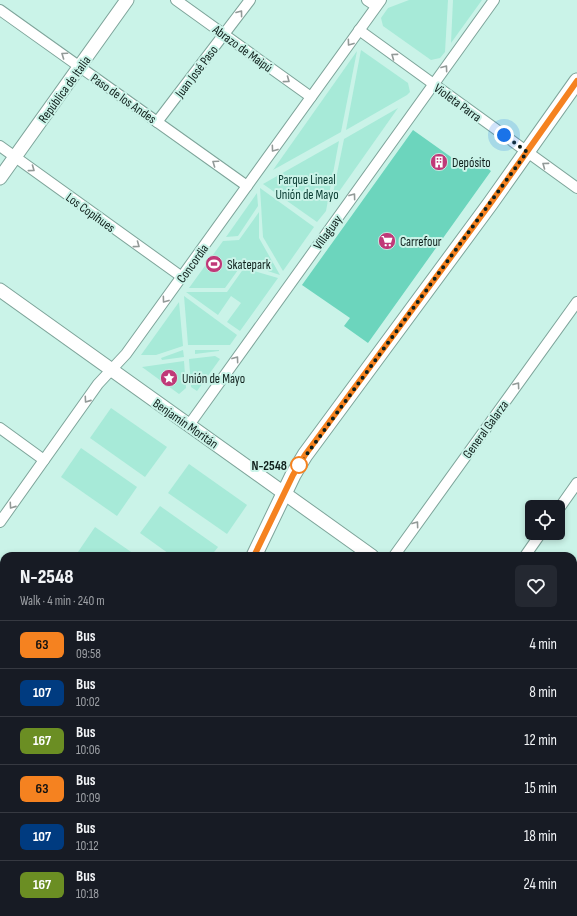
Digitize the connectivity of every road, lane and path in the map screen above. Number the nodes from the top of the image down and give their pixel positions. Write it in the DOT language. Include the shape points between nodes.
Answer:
graph roads {
  1 [pos="127,0"];
  2 [pos="176,0"];
  3 [pos="250,0"];
  4 [pos="367,0"];
  5 [pos="494,0"];
  6 [pos="378,3"];
  7 [pos="0,10"];
  8 [pos="359,30"];
  9 [pos="224,34"];
  10 [pos="80,67"];
  11 [pos="577,81"];
  12 [pos="433,84"];
  13 [pos="311,97"];
  14 [pos="157,122"];
  15 [pos="0,146"];
  16 [pos="527,152"];
  17 [pos="15,157"];
  18 [pos="0,178"];
  19 [pos="247,186"];
  20 [pos="577,188"];
  21 [pos="182,277"];
  22 [pos="0,290"];
  23 [pos="577,302"];
  24 [pos="112,370"];
  25 [pos="189,425"];
  26 [pos="0,428"];
  27 [pos="44,460"];
  28 [pos="577,483"];
  29 [pos="284,493"];
  30 [pos="565,500"];
  31 [pos="0,522"];
  32 [pos="536,540"];
  33 [pos="256,552"];
  34 [pos="366,552"];
  35 [pos="397,552"];
  36 [pos="528,552"];
  1 -- 10 [label="street, República de Italia"];
  2 -- 9 [label="street, Abrazo de Maipú"];
  9 -- 3 [label="street, Juan José Paso, one-way"];
  4 -- 6 [label="street"];
  12 -- 5 [label="street, Villaguay, one-way"];
  6 -- 8 [label="street, Concordia"];
  10 -- 7 [label="street, Paso de los Andes, one-way"];
  12 -- 8 [label="street, Violeta Parra, one-way"];
  8 -- 13 [label="street, Concordia, one-way"];
  9 -- 13 [label="street, Abrazo de Maipú, one-way"];
  9 -- 14 [label="street, Juan José Paso"];
  10 -- 14 [label="street, Paso de los Andes"];
  10 -- 17 [label="street, República de Italia"];
  11 -- 16 [label="main road"];
  12 -- 16 [label="street, Violeta Parra"];
  25 -- 12 [label="street, Villaguay, one-way"];
  13 -- 19 [label="street, Concordia, one-way"];
  19 -- 14 [label="street, Paso de los Andes, one-way"];
  15 -- 17 [label="street, Los Copihues"];
  20 -- 16 [label="street, Violeta Parra, one-way"];
  16 -- 29 [label="main road" via="305,455"];
  17 -- 18 [label="street, República de Italia"];
  17 -- 21 [label="street, Los Copihues, one-way"];
  19 -- 21 [label="street, Concordia"];
  21 -- 24 [label="street, Concordia, one-way"];
  22 -- 24 [label="street, Benjamín Moritán"];
  35 -- 23 [label="street, General Galarza, one-way"];
  24 -- 25 [label="street, Benjamín Moritán"];
  24 -- 27 [label="street, Concordia, one-way" via="98,384"];
  25 -- 29 [label="street, Benjamín Moritán"];
  26 -- 27 [label="street"];
  27 -- 31 [label="street, Concordia, one-way"];
  28 -- 30 [label="street"];
  29 -- 33 [label="main road"];
  29 -- 34 [label="street, Benjamín Moritán"];
  32 -- 36 [label="street"];
}
